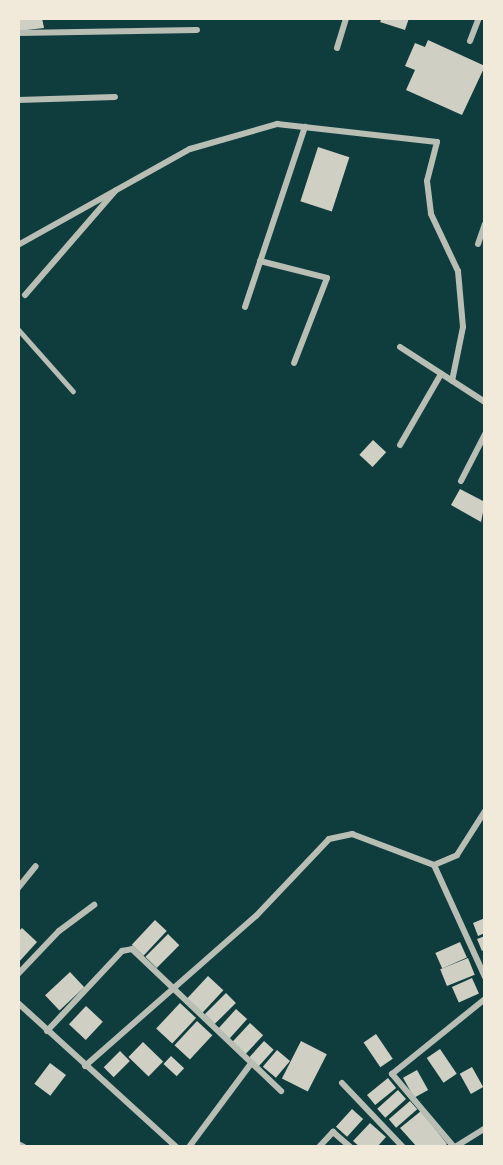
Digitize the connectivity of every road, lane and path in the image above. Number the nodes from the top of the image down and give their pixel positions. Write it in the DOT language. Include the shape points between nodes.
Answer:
graph roads {
  1 [pos="346,18"];
  2 [pos="479,18"];
  3 [pos="197,30"];
  4 [pos="18,33"];
  5 [pos="470,41"];
  6 [pos="337,48"];
  7 [pos="116,97"];
  8 [pos="18,100"];
  9 [pos="305,127"];
  10 [pos="117,188"];
  11 [pos="485,224"];
  12 [pos="478,244"];
  13 [pos="18,245"];
  14 [pos="260,261"];
  15 [pos="25,295"];
  16 [pos="245,308"];
  17 [pos="18,329"];
  18 [pos="400,347"];
  19 [pos="294,363"];
  20 [pos="441,374"];
  21 [pos="452,381"];
  22 [pos="73,391"];
  23 [pos="485,402"];
  24 [pos="485,434"];
  25 [pos="400,445"];
  26 [pos="461,481"];
  27 [pos="485,811"];
  28 [pos="434,865"];
  29 [pos="36,866"];
  30 [pos="18,888"];
  31 [pos="94,905"];
  32 [pos="18,974"];
  33 [pos="485,978"];
  34 [pos="173,992"];
  35 [pos="485,999"];
  36 [pos="18,1003"];
  37 [pos="47,1031"];
  38 [pos="250,1065"];
  39 [pos="85,1066"];
  40 [pos="342,1083"];
  41 [pos="281,1091"];
  42 [pos="485,1128"];
  43 [pos="18,1144"];
  44 [pos="24,1147"];
  45 [pos="176,1147"];
  46 [pos="189,1147"];
  47 [pos="319,1147"];
  48 [pos="350,1147"];
  49 [pos="403,1147"];
  50 [pos="454,1147"];
  1 -- 6 [label="street"];
  2 -- 5 [label="street"];
  3 -- 4 [label="street"];
  7 -- 8 [label="street"];
  9 -- 10 [label="street" via="278,124 190,149"];
  9 -- 14 [label="street"];
  9 -- 21 [label="street" via="437,142 428,181 431,214 458,272 463,327"];
  10 -- 13 [label="street"];
  10 -- 15 [label="street"];
  11 -- 12 [label="street"];
  14 -- 16 [label="street"];
  14 -- 19 [label="street" via="327,278"];
  17 -- 22 [label="lane"];
  18 -- 20 [label="street"];
  20 -- 21 [label="street"];
  20 -- 25 [label="street"];
  21 -- 23 [label="street"];
  24 -- 26 [label="street"];
  27 -- 28 [label="street" via="461,850"];
  28 -- 33 [label="street"];
  28 -- 34 [label="street" via="352,834 329,839"];
  29 -- 30 [label="street"];
  31 -- 32 [label="street" via="58,931"];
  34 -- 37 [label="street" via="127,949"];
  34 -- 38 [label="street"];
  34 -- 39 [label="street"];
  35 -- 50 [label="street" via="392,1074"];
  36 -- 37 [label="street"];
  37 -- 39 [label="street"];
  38 -- 41 [label="street"];
  38 -- 46 [label="street"];
  39 -- 45 [label="street"];
  40 -- 49 [label="street"];
  42 -- 50 [label="street"];
  43 -- 44 [label="street"];
  47 -- 48 [label="street" via="333,1132"];
}
